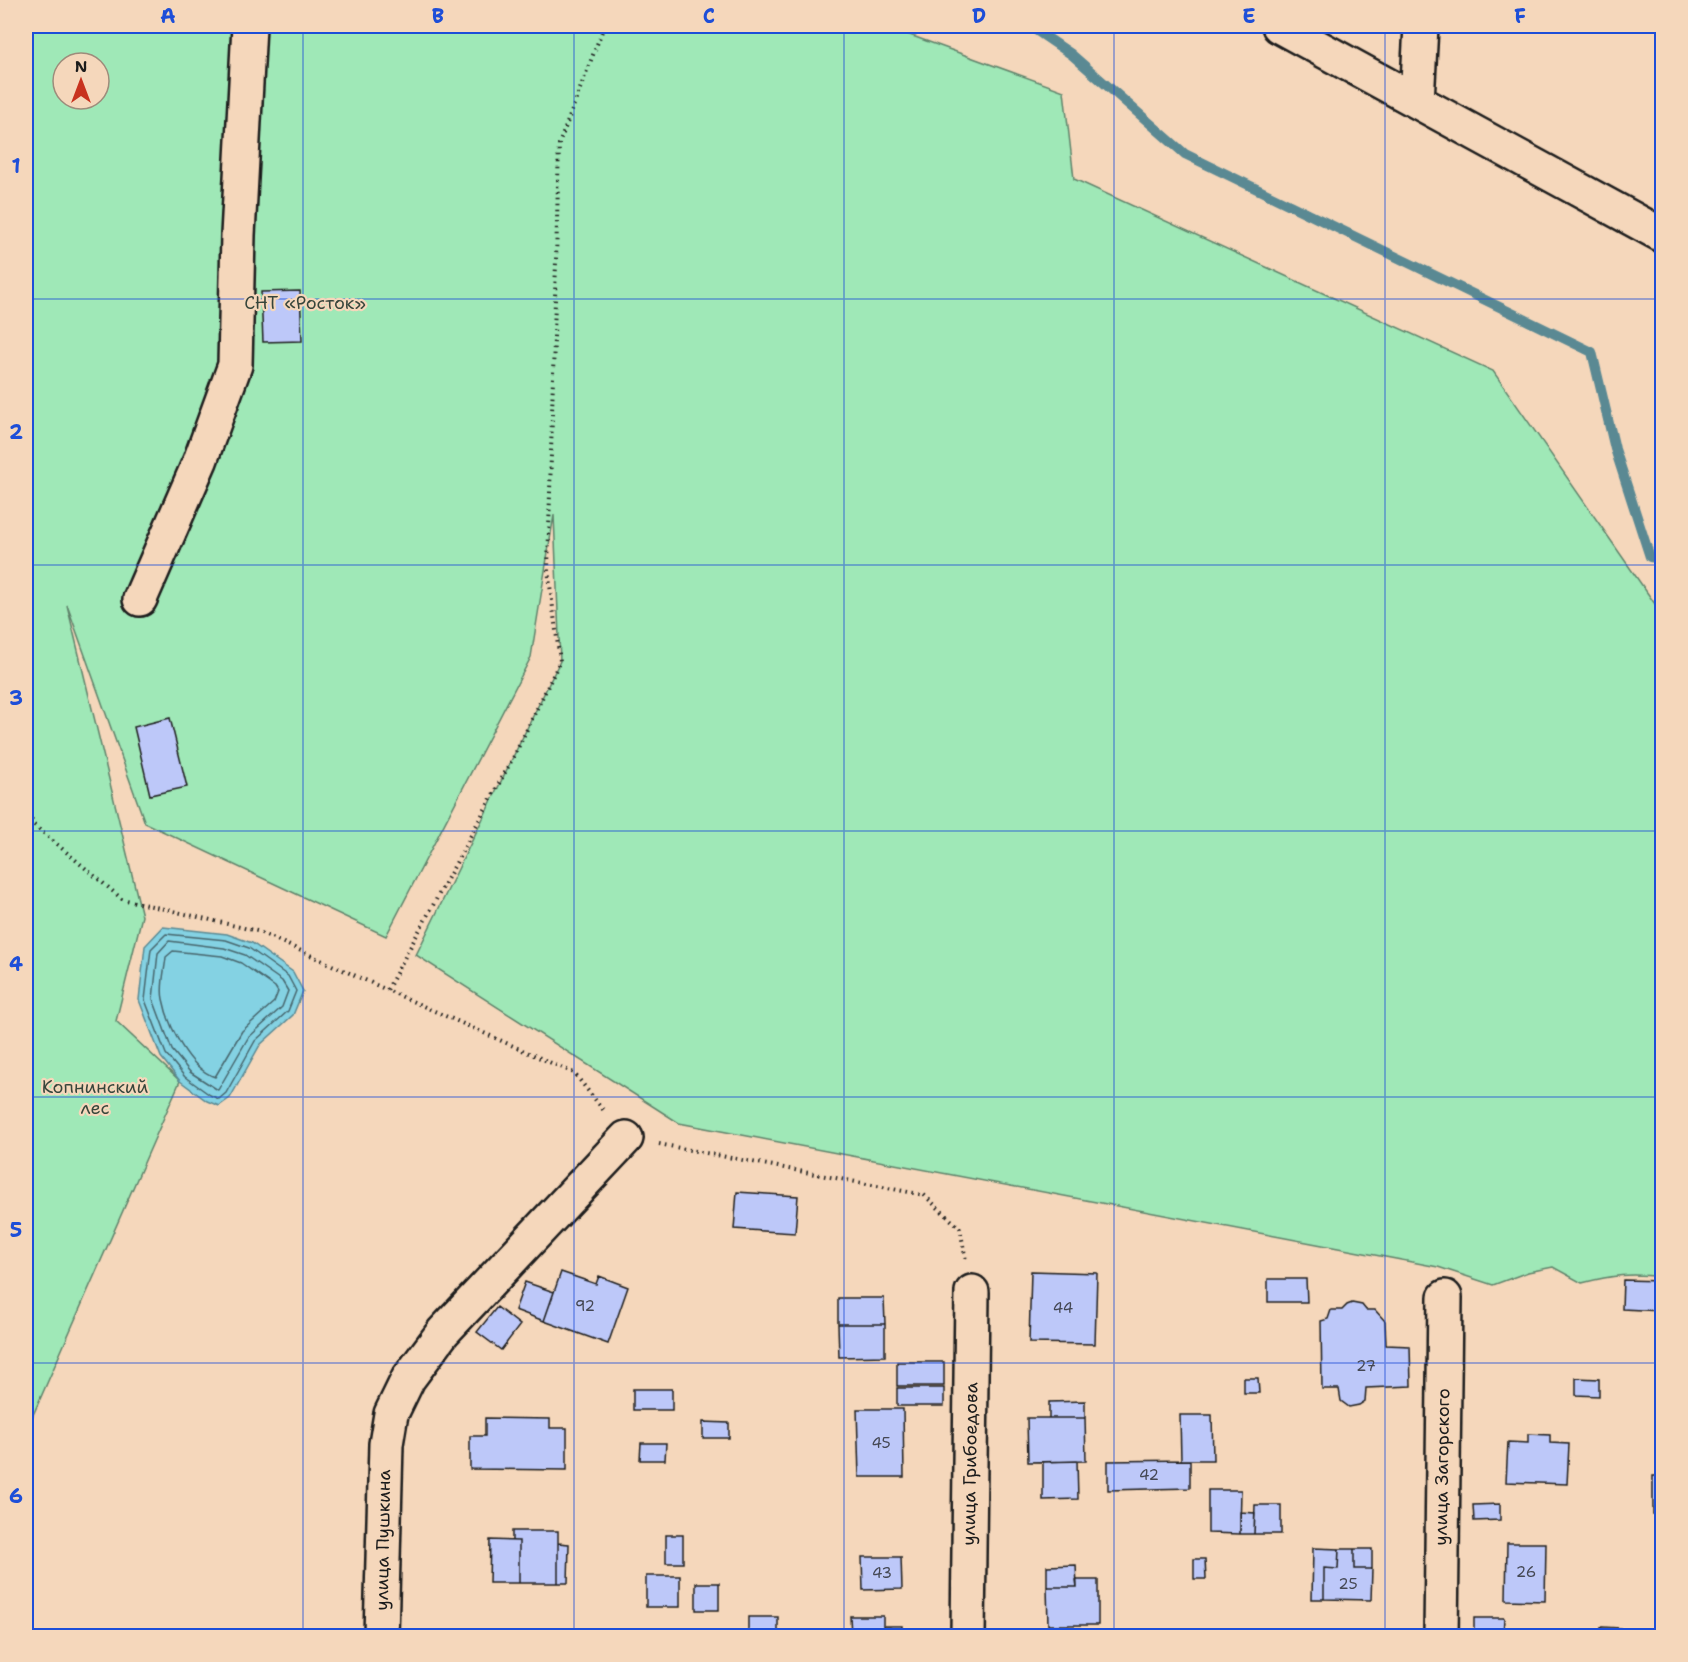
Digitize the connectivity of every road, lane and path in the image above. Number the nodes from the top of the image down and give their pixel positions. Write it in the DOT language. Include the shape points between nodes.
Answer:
graph roads {
  1 [pos="249,26"];
  2 [pos="604,26"];
  3 [pos="1279,26"];
  4 [pos="1420,26"];
  5 [pos="1417,101"];
  6 [pos="1662,236"];
  7 [pos="140,599"];
  8 [pos="26,810"];
  9 [pos="387,990"];
  10 [pos="626,1138"];
  11 [pos="972,1292"];
  12 [pos="1444,1297"];
  13 [pos="381,1636"];
  14 [pos="968,1636"];
  15 [pos="1441,1636"];
  1 -- 7 [label="street" via="235,364 200,461"];
  2 -- 9 [label="path" via="559,144 548,570 560,661"];
  3 -- 5 [label="street"];
  4 -- 5 [label="street"];
  5 -- 6 [label="street"];
  8 -- 9 [label="path" via="34,825 122,899 257,931"];
  9 -- 10 [label="path" via="574,1073"];
  10 -- 11 [label="path" via="924,1195 960,1228"];
  10 -- 13 [label="street, улица Пушкина" via="443,1332 408,1379 391,1414 386,1444"];
  11 -- 14 [label="street, улица Грибоедова"];
  12 -- 15 [label="street, улица Загорского"];
}
